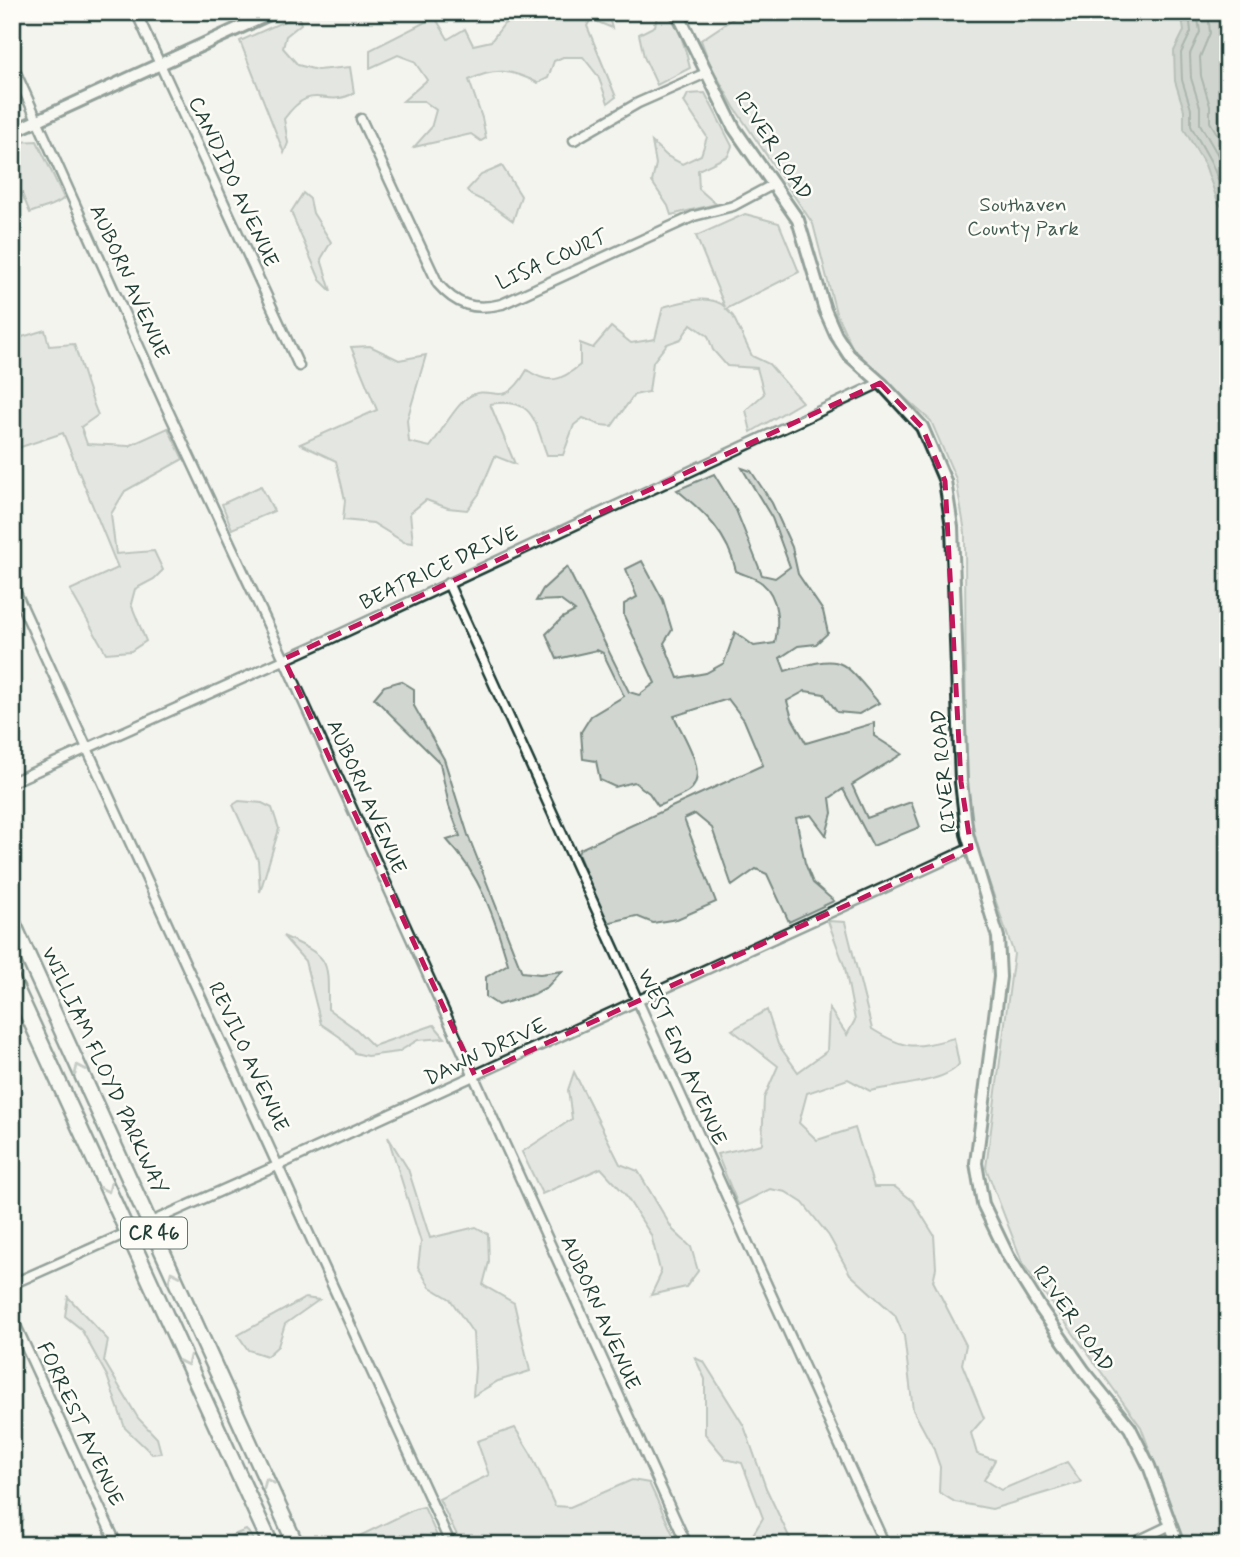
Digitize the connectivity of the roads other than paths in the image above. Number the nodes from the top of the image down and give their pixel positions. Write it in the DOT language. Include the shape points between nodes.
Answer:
graph roads {
  1 [pos="136,12"];
  2 [pos="274,12"];
  3 [pos="677,12"];
  4 [pos="12,64"];
  5 [pos="160,65"];
  6 [pos="706,73"];
  7 [pos="361,119"];
  8 [pos="37,121"];
  9 [pos="12,132"];
  10 [pos="574,140"];
  11 [pos="774,184"];
  12 [pos="299,366"];
  13 [pos="880,383"];
  14 [pos="448,583"];
  15 [pos="12,584"];
  16 [pos="284,659"];
  17 [pos="87,749"];
  18 [pos="12,782"];
  19 [pos="971,848"];
  20 [pos="12,921"];
  21 [pos="12,980"];
  22 [pos="638,1002"];
  23 [pos="475,1076"];
  24 [pos="279,1166"];
  25 [pos="149,1222"];
  26 [pos="128,1232"];
  27 [pos="12,1284"];
  28 [pos="12,1317"];
  29 [pos="1171,1525"];
  30 [pos="117,1545"];
  31 [pos="271,1545"];
  32 [pos="296,1545"];
  33 [pos="452,1545"];
  34 [pos="687,1545"];
  35 [pos="885,1545"];
  36 [pos="1129,1545"];
  37 [pos="1178,1545"];
  1 -- 5 [label="street, CANDIDO AVENUE"];
  2 -- 5 [label="street"];
  3 -- 6 [label="street, RIVER ROAD"];
  4 -- 8 [label="street, AUBORN AVENUE"];
  5 -- 8 [label="street"];
  5 -- 12 [label="street, CANDIDO AVENUE"];
  6 -- 10 [label="street" via="638,103"];
  6 -- 11 [label="street, RIVER ROAD" via="734,128"];
  7 -- 11 [label="street, LISA COURT" via="438,284 457,302 470,307 502,303 694,216 733,206"];
  8 -- 9 [label="street"];
  8 -- 16 [label="street, AUBORN AVENUE"];
  11 -- 13 [label="street, RIVER ROAD" via="798,220 836,335 849,355"];
  13 -- 14 [label="street, BEATRICE DRIVE"];
  13 -- 19 [label="street, RIVER ROAD" via="922,428 945,481 951,527 959,757"];
  14 -- 16 [label="street, BEATRICE DRIVE"];
  14 -- 22 [label="street, WEST END AVENUE"];
  15 -- 17 [label="street, REVILO AVENUE"];
  16 -- 17 [label="street, BEATRICE DRIVE"];
  16 -- 23 [label="street, AUBORN AVENUE"];
  17 -- 18 [label="street, BEATRICE DRIVE"];
  17 -- 24 [label="street, REVILO AVENUE"];
  19 -- 22 [label="street, DAWN DRIVE"];
  19 -- 29 [label="street, RIVER ROAD" via="998,937 999,964 976,1163 983,1205 1041,1309 1130,1428"];
  25 -- 20 [label="highway, WILLIAM FLOYD PARKWAY / CR 46, one-way"];
  21 -- 26 [label="highway, CR 46, one-way"];
  22 -- 23 [label="street, DAWN DRIVE"];
  22 -- 35 [label="street, WEST END AVENUE"];
  23 -- 24 [label="street, DAWN DRIVE"];
  23 -- 34 [label="street, AUBORN AVENUE"];
  24 -- 25 [label="street, DAWN DRIVE"];
  24 -- 33 [label="street, REVILO AVENUE"];
  25 -- 26 [label="street, DAWN DRIVE"];
  32 -- 25 [label="highway, WILLIAM FLOYD PARKWAY / CR 46, one-way"];
  26 -- 27 [label="street, DAWN DRIVE"];
  26 -- 31 [label="highway, CR 46, one-way"];
  28 -- 30 [label="street, FORREST AVENUE"];
  29 -- 36 [label="street"];
  29 -- 37 [label="street, RIVER ROAD"];
}
